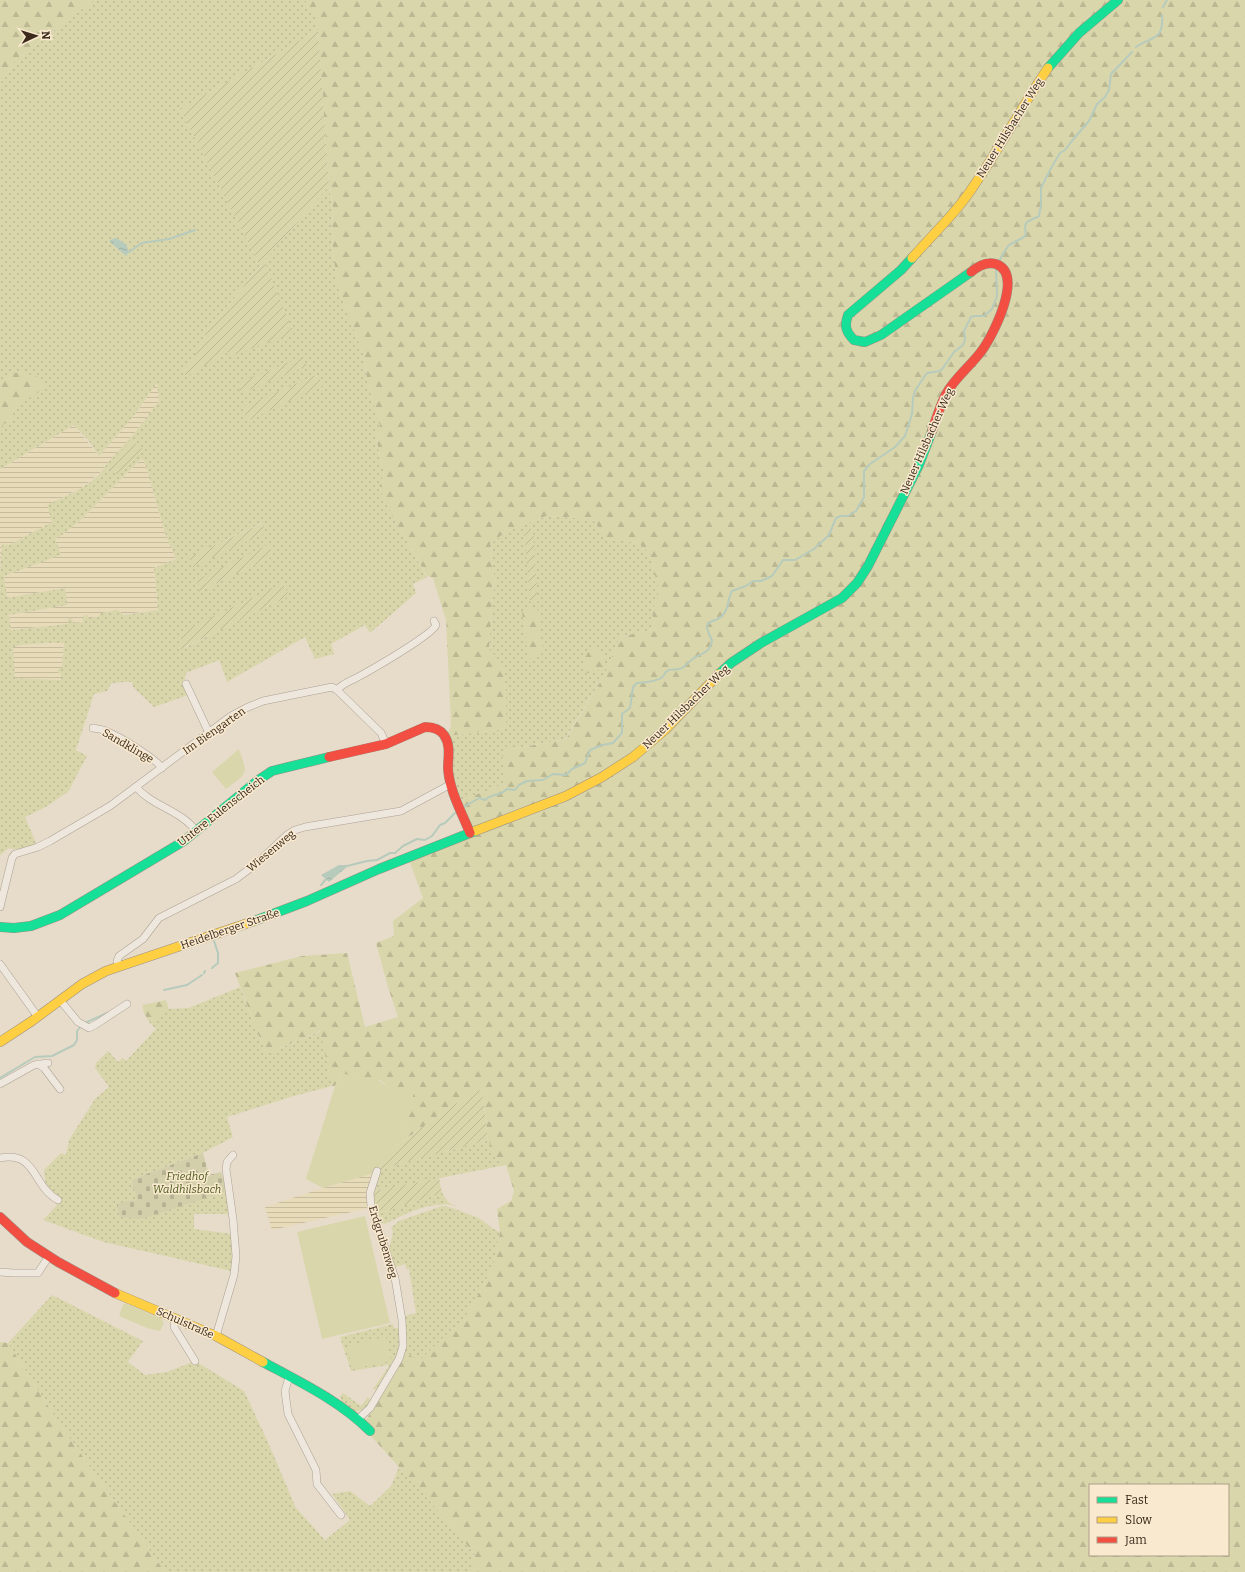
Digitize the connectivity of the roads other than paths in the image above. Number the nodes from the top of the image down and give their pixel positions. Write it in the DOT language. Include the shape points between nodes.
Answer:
graph roads {
  1 [pos="1118,0"];
  2 [pos="434,621"];
  3 [pos="186,684"];
  4 [pos="337,690"];
  5 [pos="92,728"];
  6 [pos="209,733"];
  7 [pos="386,744"];
  8 [pos="162,768"];
  9 [pos="451,784"];
  10 [pos="136,787"];
  11 [pos="196,832"];
  12 [pos="470,833"];
  13 [pos="0,907"];
  14 [pos="0,927"];
  15 [pos="0,964"];
  16 [pos="119,966"];
  17 [pos="60,1000"];
  18 [pos="127,1004"];
  19 [pos="38,1017"];
  20 [pos="0,1042"];
  21 [pos="48,1063"];
  22 [pos="38,1064"];
  23 [pos="0,1084"];
  24 [pos="60,1089"];
  25 [pos="233,1155"];
  26 [pos="0,1158"];
  27 [pos="377,1171"];
  28 [pos="58,1200"];
  29 [pos="0,1217"];
  30 [pos="49,1256"];
  31 [pos="0,1272"];
  32 [pos="175,1319"];
  33 [pos="216,1336"];
  34 [pos="195,1361"];
  35 [pos="289,1377"];
  36 [pos="358,1419"];
  37 [pos="370,1431"];
  38 [pos="341,1515"];
  1 -- 12 [label="street, Neuer Hilsbacher Weg" via="1079,33 1049,66 975,185 957,208 901,270 847,317 849,335 856,341 867,342 881,335 980,265 995,264 1004,270 1008,278 1007,295 989,340 946,394 919,465 857,583 828,607 761,642 731,663 660,734 615,769 566,796"];
  2 -- 4 [label="street" via="436,627 424,636"];
  3 -- 6 [label="street"];
  4 -- 6 [label="street, Im Biengarten" via="328,687 259,703 239,712"];
  4 -- 7 [label="street" via="381,734"];
  5 -- 8 [label="street, Sandklinge" via="113,734 155,760"];
  6 -- 8 [label="street, Im Biengarten"];
  7 -- 9 [label="street, Untere Eulenscheich" via="422,727 439,730 446,736 448,744 447,766"];
  7 -- 11 [label="street, Untere Eulenscheich" via="292,765 272,772 255,782"];
  8 -- 10 [label="street, Im Biengarten"];
  9 -- 12 [label="street, Untere Eulenscheich"];
  9 -- 16 [label="street, Wiesenweg" via="401,811 293,831 240,876 159,918 143,939 119,956"];
  10 -- 11 [label="street" via="190,824"];
  10 -- 13 [label="street, Im Biengarten" via="110,806 54,839 15,854"];
  11 -- 14 [label="street, Untere Eulenscheich" via="51,919 21,928"];
  12 -- 16 [label="street, Heidelberger Straße" via="287,909"];
  15 -- 19 [label="street"];
  16 -- 17 [label="street, Heidelberger Straße" via="87,981"];
  17 -- 18 [label="street" via="78,1022 89,1028"];
  17 -- 19 [label="street, Heidelberger Straße"];
  19 -- 20 [label="street, Heidelberger Straße"];
  21 -- 22 [label="street"];
  22 -- 23 [label="street"];
  22 -- 24 [label="street"];
  25 -- 33 [label="street" via="226,1169 236,1261"];
  26 -- 28 [label="street" via="15,1156 22,1160 46,1191"];
  27 -- 36 [label="street, Erdgrubenweg" via="370,1193 371,1206 394,1273 402,1320 403,1346 399,1359 370,1408"];
  29 -- 30 [label="street, Schulstraße" via="27,1242"];
  30 -- 31 [label="street" via="38,1273"];
  30 -- 32 [label="street, Schulstraße" via="106,1289"];
  32 -- 33 [label="street, Schulstraße"];
  32 -- 34 [label="street" via="177,1332"];
  33 -- 35 [label="street, Schulstraße"];
  35 -- 36 [label="street, Schulstraße" via="325,1396"];
  35 -- 38 [label="street" via="285,1391 288,1414 316,1470 317,1484"];
  36 -- 37 [label="street, Schulstraße"];
}
